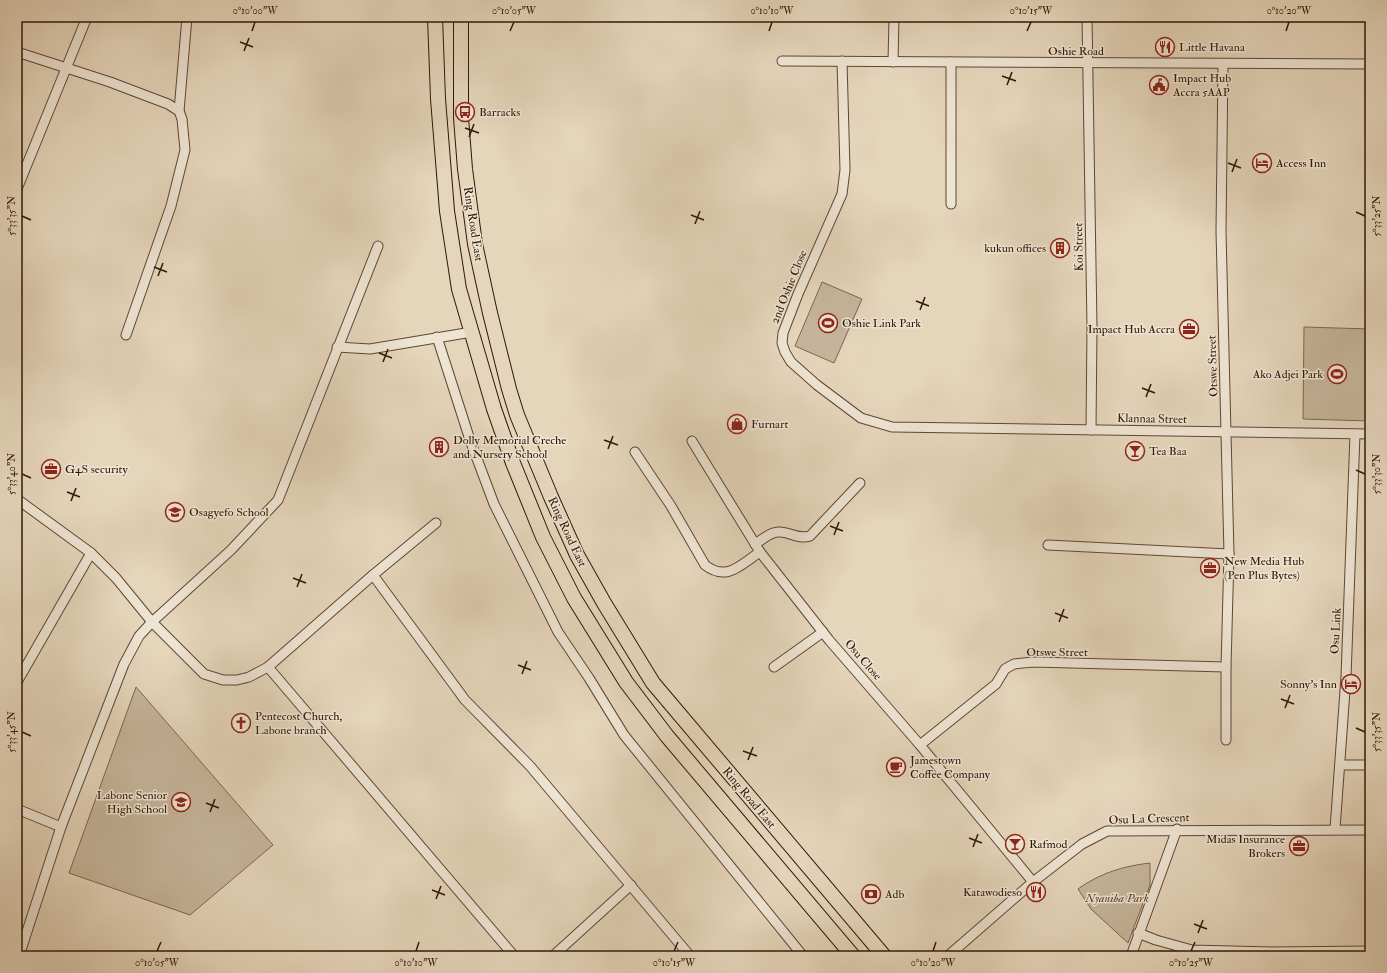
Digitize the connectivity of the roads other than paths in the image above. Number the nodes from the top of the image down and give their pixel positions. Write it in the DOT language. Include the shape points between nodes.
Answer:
graph roads {
  1 [pos="87,17"];
  2 [pos="187,17"];
  3 [pos="435,17"];
  4 [pos="461,17"];
  5 [pos="894,17"];
  6 [pos="1087,17"];
  7 [pos="17,52"];
  8 [pos="782,61"];
  9 [pos="842,61"];
  10 [pos="893,62"];
  11 [pos="951,62"];
  12 [pos="1087,63"];
  13 [pos="1223,64"];
  14 [pos="1370,64"];
  15 [pos="66,69"];
  16 [pos="179,112"];
  17 [pos="17,188"];
  18 [pos="951,204"];
  19 [pos="378,246"];
  20 [pos="472,332"];
  21 [pos="126,335"];
  22 [pos="437,337"];
  23 [pos="337,347"];
  24 [pos="934,427"];
  25 [pos="1091,430"];
  26 [pos="1226,432"];
  27 [pos="1355,434"];
  28 [pos="1370,434"];
  29 [pos="692,441"];
  30 [pos="635,452"];
  31 [pos="860,483"];
  32 [pos="551,497"];
  33 [pos="17,499"];
  34 [pos="531,507"];
  35 [pos="436,523"];
  36 [pos="755,544"];
  37 [pos="1048,545"];
  38 [pos="760,552"];
  39 [pos="91,553"];
  40 [pos="1229,554"];
  41 [pos="373,575"];
  42 [pos="152,622"];
  43 [pos="823,632"];
  44 [pos="268,667"];
  45 [pos="774,667"];
  46 [pos="1226,667"];
  47 [pos="17,682"];
  48 [pos="1226,740"];
  49 [pos="920,745"];
  50 [pos="1340,765"];
  51 [pos="1370,765"];
  52 [pos="17,809"];
  53 [pos="61,827"];
  54 [pos="1177,829"];
  55 [pos="1335,830"];
  56 [pos="1370,830"];
  57 [pos="1033,882"];
  58 [pos="631,885"];
  59 [pos="1138,933"];
  60 [pos="1370,951"];
  61 [pos="951,955"];
  62 [pos="19,956"];
  63 [pos="514,956"];
  64 [pos="553,956"];
  65 [pos="690,956"];
  66 [pos="803,956"];
  67 [pos="853,956"];
  68 [pos="884,956"];
  69 [pos="1131,956"];
  1 -- 15 [label="street"];
  2 -- 16 [label="street"];
  3 -- 20 [label="main road, Ring Road East" via="438,99 448,228 459,289"];
  4 -- 32 [label="main road, Ring Road East" via="464,169 475,244 508,389"];
  5 -- 10 [label="street"];
  6 -- 12 [label="street, Koi Street"];
  7 -- 15 [label="street"];
  8 -- 9 [label="street, Oshie Road"];
  9 -- 10 [label="street, Oshie Road"];
  9 -- 24 [label="street, 2nd Oshie Close" via="845,170 842,194 783,333 782,343 785,352 799,371 861,418 892,427"];
  10 -- 11 [label="street, Oshie Road"];
  11 -- 12 [label="street, Oshie Road"];
  11 -- 18 [label="street"];
  12 -- 13 [label="street, Oshie Road"];
  12 -- 25 [label="street, Koi Street" via="1092,327"];
  13 -- 14 [label="street, Oshie Road"];
  13 -- 26 [label="street, Otswe Street" via="1221,231"];
  15 -- 16 [label="street" via="168,104"];
  15 -- 17 [label="street"];
  16 -- 21 [label="street" via="184,128 185,150 171,206"];
  19 -- 23 [label="street"];
  20 -- 22 [label="street"];
  20 -- 34 [label="main road, Ring Road East" via="494,409"];
  22 -- 23 [label="street" via="370,349"];
  22 -- 66 [label="street" via="470,440 494,504 558,632 624,735"];
  23 -- 42 [label="street" via="278,500 231,550"];
  24 -- 25 [label="street, Klannaa Street"];
  25 -- 26 [label="street, Klannaa Street"];
  26 -- 27 [label="street, Klannaa Street"];
  26 -- 40 [label="street, Otswe Street"];
  27 -- 28 [label="street, Klannaa Street"];
  27 -- 50 [label="street, Osu Link" via="1352,545"];
  29 -- 36 [label="street, Osu Close"];
  30 -- 38 [label="street" via="671,506 705,565 712,571 721,574 730,572"];
  31 -- 36 [label="street" via="810,536 804,538 779,531"];
  32 -- 34 [label="main road" via="542,505"];
  32 -- 68 [label="main road, Ring Road East" via="600,596 653,683"];
  33 -- 39 [label="street"];
  34 -- 67 [label="main road, Ring Road East" via="574,598 626,682 667,736"];
  35 -- 41 [label="street"];
  36 -- 38 [label="street, Osu Close"];
  37 -- 40 [label="street"];
  38 -- 43 [label="street, Osu Close"];
  39 -- 42 [label="street" via="116,578"];
  39 -- 47 [label="street"];
  40 -- 46 [label="street, Otswe Street"];
  41 -- 44 [label="street"];
  41 -- 58 [label="street" via="465,700 530,766"];
  42 -- 44 [label="street" via="204,674 223,680 237,680"];
  42 -- 53 [label="street" via="139,636 124,664"];
  43 -- 45 [label="street"];
  43 -- 49 [label="street, Osu Close"];
  44 -- 63 [label="street"];
  46 -- 48 [label="street, Otswe Street"];
  46 -- 49 [label="street, Otswe Street" via="1033,662 1014,664 1005,669 996,684"];
  49 -- 57 [label="street, Osu Close"];
  50 -- 51 [label="street"];
  50 -- 55 [label="street, Osu Link"];
  52 -- 53 [label="street"];
  53 -- 62 [label="street"];
  54 -- 55 [label="street, Osu La Crescent"];
  54 -- 57 [label="street, Osu La Crescent" via="1107,831 1082,844"];
  54 -- 59 [label="street"];
  55 -- 56 [label="street, Osu La Crescent"];
  57 -- 61 [label="street, Osu La Crescent"];
  58 -- 64 [label="street"];
  58 -- 65 [label="street"];
  59 -- 60 [label="street" via="1192,950"];
  59 -- 69 [label="street"];
}
